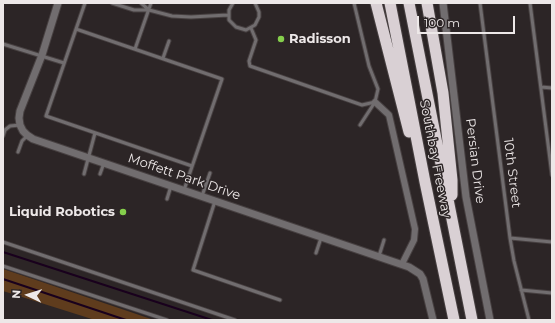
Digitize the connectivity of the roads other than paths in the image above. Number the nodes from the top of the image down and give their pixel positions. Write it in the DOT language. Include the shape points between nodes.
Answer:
graph roads {
  1 [pos="58,3"];
  2 [pos="85,3"];
  3 [pos="112,3"];
  4 [pos="141,3"];
  5 [pos="151,3"];
  6 [pos="233,3"];
  7 [pos="255,3"];
  8 [pos="349,3"];
  9 [pos="376,3"];
  10 [pos="390,3"];
  11 [pos="409,3"];
  12 [pos="427,3"];
  13 [pos="443,3"];
  14 [pos="480,3"];
  15 [pos="530,3"];
  16 [pos="354,4"];
  17 [pos="149,10"];
  18 [pos="228,15"];
  19 [pos="251,28"];
  20 [pos="76,29"];
  21 [pos="169,41"];
  22 [pos="3,44"];
  23 [pos="135,49"];
  24 [pos="42,55"];
  25 [pos="163,58"];
  26 [pos="64,63"];
  27 [pos="541,87"];
  28 [pos="552,88"];
  29 [pos="375,102"];
  30 [pos="20,125"];
  31 [pos="360,125"];
  32 [pos="95,133"];
  33 [pos="27,135"];
  34 [pos="3,136"];
  35 [pos="548,139"];
  36 [pos="552,140"];
  37 [pos="18,152"];
  38 [pos="88,158"];
  39 [pos="104,163"];
  40 [pos="192,166"];
  41 [pos="210,173"];
  42 [pos="84,174"];
  43 [pos="100,174"];
  44 [pos="552,175"];
  45 [pos="425,182"];
  46 [pos="172,186"];
  47 [pos="184,190"];
  48 [pos="202,196"];
  49 [pos="167,199"];
  50 [pos="215,200"];
  51 [pos="451,218"];
  52 [pos="322,236"];
  53 [pos="510,238"];
  54 [pos="384,240"];
  55 [pos="3,242"];
  56 [pos="552,242"];
  57 [pos="316,253"];
  58 [pos="379,256"];
  59 [pos="402,264"];
  60 [pos="3,266"];
  61 [pos="521,290"];
  62 [pos="552,292"];
  63 [pos="280,300"];
  64 [pos="167,320"];
  65 [pos="235,320"];
  66 [pos="433,320"];
  67 [pos="454,320"];
  68 [pos="472,320"];
  69 [pos="490,320"];
  70 [pos="529,320"];
  1 -- 24 [label="street"];
  2 -- 20 [label="lane"];
  3 -- 17 [label="lane" via="134,10"];
  4 -- 17 [label="lane"];
  5 -- 17 [label="lane"];
  6 -- 18 [label="lane"];
  7 -- 19 [label="lane" via="260,12 255,25"];
  8 -- 16 [label="lane"];
  9 -- 45 [label="highway" via="407,125"];
  10 -- 45 [label="highway, Southbay Freeway"];
  11 -- 51 [label="highway, Southbay Freeway"];
  12 -- 51 [label="highway" via="444,101 452,180"];
  13 -- 69 [label="street, Persian Drive" via="466,197"];
  14 -- 53 [label="lane, 10th Street"];
  15 -- 27 [label="lane"];
  16 -- 29 [label="lane" via="369,66 378,89"];
  17 -- 18 [label="lane" via="172,16"];
  17 -- 23 [label="lane"];
  18 -- 19 [label="lane" via="236,28"];
  19 -- 29 [label="lane" via="256,40 249,61 250,66 362,105"];
  20 -- 23 [label="lane"];
  20 -- 26 [label="lane"];
  21 -- 25 [label="lane"];
  22 -- 24 [label="lane"];
  23 -- 25 [label="lane"];
  24 -- 26 [label="lane"];
  24 -- 30 [label="street" via="20,111"];
  25 -- 40 [label="lane" via="222,79"];
  26 -- 32 [label="lane" via="46,116"];
  27 -- 28 [label="lane"];
  27 -- 35 [label="lane"];
  29 -- 31 [label="lane"];
  29 -- 59 [label="street" via="389,114 415,229 414,240"];
  30 -- 33 [label="street"];
  30 -- 34 [label="lane" via="10,126"];
  32 -- 38 [label="lane"];
  32 -- 40 [label="lane"];
  33 -- 37 [label="lane"];
  33 -- 38 [label="street, Moffett Park Drive"];
  35 -- 36 [label="lane"];
  35 -- 44 [label="lane"];
  38 -- 39 [label="street, Moffett Park Drive"];
  38 -- 42 [label="lane"];
  39 -- 43 [label="lane"];
  39 -- 46 [label="street, Moffett Park Drive"];
  40 -- 47 [label="lane"];
  41 -- 48 [label="lane"];
  45 -- 67 [label="highway, Southbay Freeway"];
  46 -- 47 [label="street, Moffett Park Drive"];
  46 -- 49 [label="lane"];
  47 -- 48 [label="street, Moffett Park Drive"];
  48 -- 50 [label="street, Moffett Park Drive"];
  50 -- 52 [label="street, Moffett Park Drive"];
  50 -- 63 [label="lane" via="193,270"];
  51 -- 68 [label="highway, Southbay Freeway"];
  52 -- 57 [label="lane"];
  52 -- 58 [label="street, Moffett Park Drive"];
  53 -- 56 [label="lane"];
  53 -- 61 [label="lane, 10th Street"];
  54 -- 58 [label="lane"];
  55 -- 65 [label="lane"];
  58 -- 59 [label="street, Moffett Park Drive"];
  59 -- 66 [label="street, Moffett Park Drive" via="414,269 423,279"];
  60 -- 64 [label="lane"];
  61 -- 62 [label="lane"];
  61 -- 70 [label="lane, 10th Street"];
}
